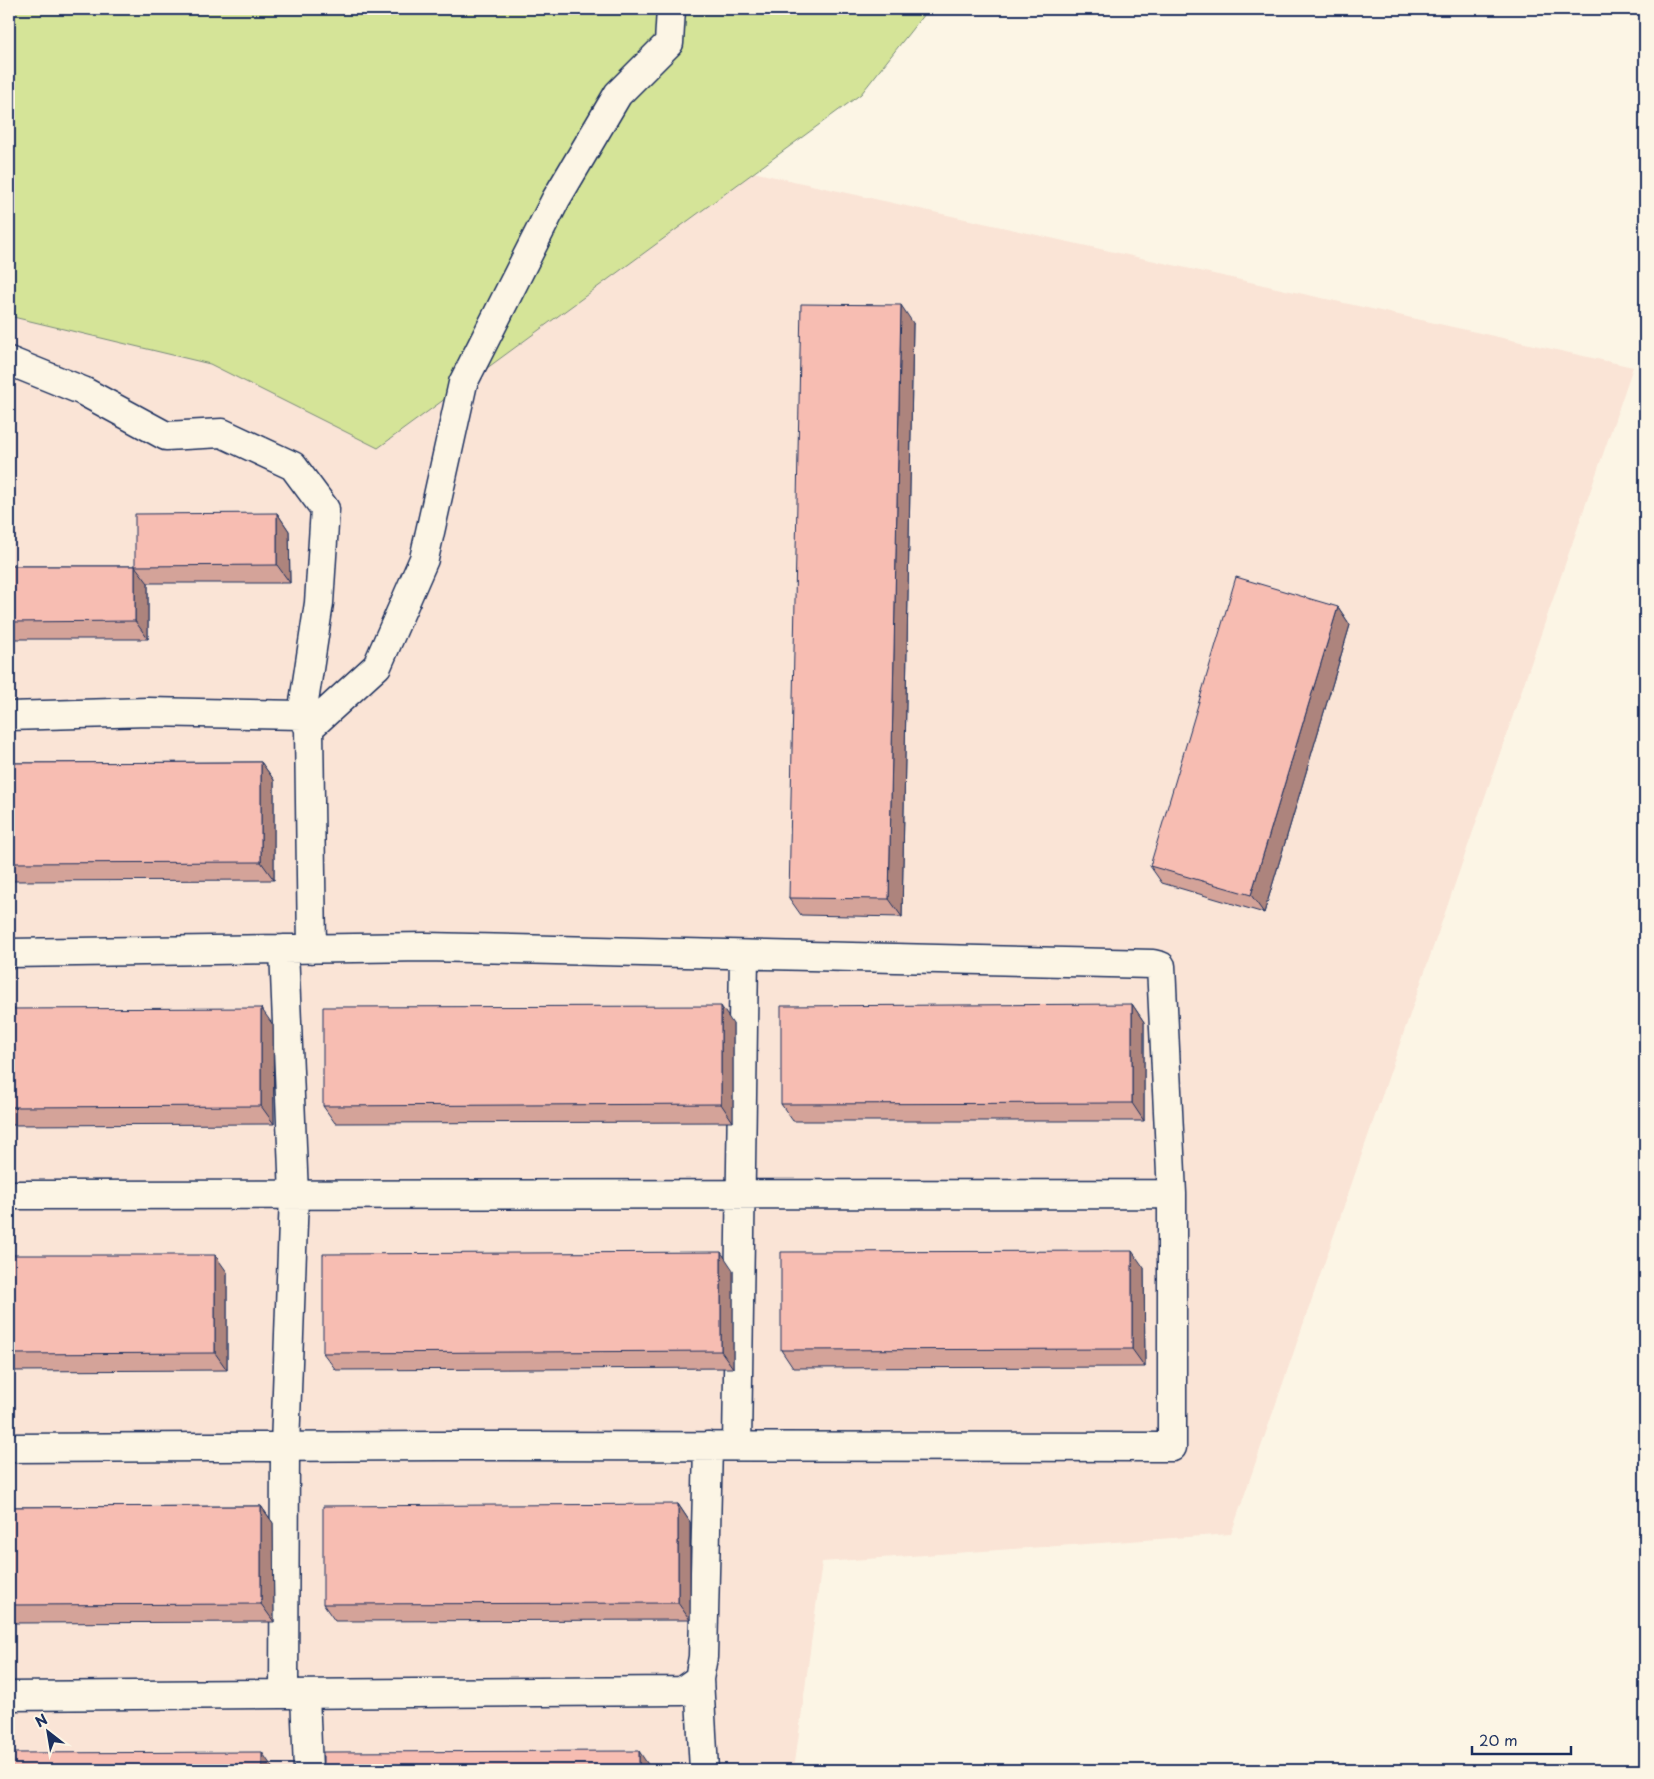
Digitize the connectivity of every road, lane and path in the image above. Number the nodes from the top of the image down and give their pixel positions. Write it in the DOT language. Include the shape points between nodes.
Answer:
graph roads {
  1 [pos="671,9"];
  2 [pos="9,362"];
  3 [pos="9,716"];
  4 [pos="305,721"];
  5 [pos="284,949"];
  6 [pos="312,949"];
  7 [pos="9,953"];
  8 [pos="744,955"];
  9 [pos="1172,1194"];
  10 [pos="9,1195"];
  11 [pos="294,1195"];
  12 [pos="741,1195"];
  13 [pos="708,1446"];
  14 [pos="737,1446"];
  15 [pos="285,1447"];
  16 [pos="9,1448"];
  17 [pos="700,1679"];
  18 [pos="294,1694"];
  19 [pos="9,1696"];
  20 [pos="308,1770"];
  21 [pos="704,1770"];
  1 -- 4 [label="street" via="669,43 618,94 556,199 463,383 424,560 377,666"];
  2 -- 4 [label="street" via="83,391 166,436 222,433 293,466 325,509 319,603"];
  3 -- 4 [label="street" via="148,712"];
  4 -- 6 [label="street"];
  5 -- 6 [label="street"];
  5 -- 7 [label="street"];
  5 -- 11 [label="street"];
  6 -- 8 [label="street" via="426,947"];
  8 -- 9 [label="street" via="1161,966"];
  8 -- 12 [label="street"];
  9 -- 12 [label="street"];
  9 -- 14 [label="street" via="1172,1447"];
  10 -- 11 [label="street"];
  11 -- 12 [label="street"];
  11 -- 15 [label="street"];
  12 -- 14 [label="street"];
  13 -- 14 [label="street"];
  13 -- 15 [label="street"];
  13 -- 17 [label="street"];
  15 -- 16 [label="street"];
  15 -- 18 [label="street"];
  17 -- 18 [label="street" via="682,1691"];
  17 -- 21 [label="street"];
  18 -- 19 [label="street"];
  18 -- 20 [label="street"];
}
